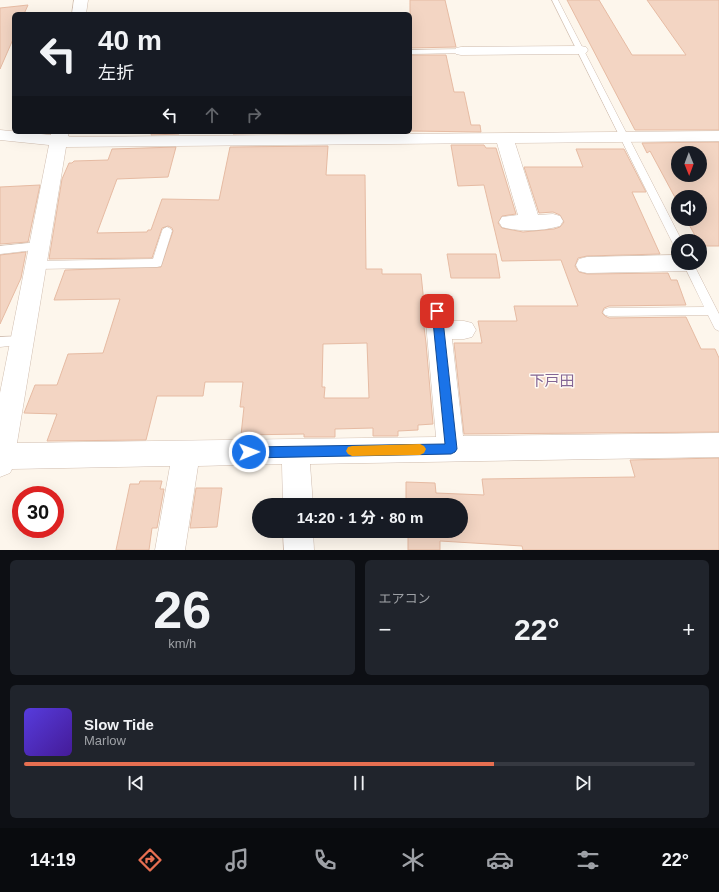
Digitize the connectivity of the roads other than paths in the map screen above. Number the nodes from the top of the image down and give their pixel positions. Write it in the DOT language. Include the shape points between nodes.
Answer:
graph roads {
  1 [pos="81,0"];
  2 [pos="555,0"];
  3 [pos="79,12"];
  4 [pos="581,50"];
  5 [pos="461,51"];
  6 [pos="412,52"];
  7 [pos="60,134"];
  8 [pos="719,136"];
  9 [pos="1,137"];
  10 [pos="624,137"];
  11 [pos="504,138"];
  12 [pos="553,221"];
  13 [pos="509,222"];
  14 [pos="530,222"];
  15 [pos="167,231"];
  16 [pos="673,234"];
  17 [pos="0,250"];
  18 [pos="38,256"];
  19 [pos="671,263"];
  20 [pos="587,265"];
  21 [pos="692,270"];
  22 [pos="712,311"];
  23 [pos="609,312"];
  24 [pos="719,326"];
  25 [pos="464,330"];
  26 [pos="22,341"];
  27 [pos="0,342"];
  28 [pos="719,445"];
  29 [pos="451,449"];
  30 [pos="296,452"];
  31 [pos="186,454"];
  32 [pos="0,459"];
  33 [pos="298,498"];
  34 [pos="298,538"];
  35 [pos="170,550"];
  36 [pos="299,550"];
  1 -- 3 [label="street"];
  2 -- 4 [label="lane"];
  4 -- 5 [label="street"];
  4 -- 10 [label="lane"];
  5 -- 6 [label="lane"];
  7 -- 9 [label="street"];
  7 -- 11 [label="street"];
  7 -- 18 [label="street"];
  8 -- 10 [label="street"];
  10 -- 11 [label="street"];
  10 -- 16 [label="lane"];
  11 -- 14 [label="street"];
  12 -- 14 [label="street"];
  13 -- 14 [label="street"];
  15 -- 18 [label="lane" via="158,263"];
  17 -- 18 [label="lane"];
  18 -- 26 [label="street"];
  19 -- 20 [label="street"];
  21 -- 22 [label="lane"];
  22 -- 23 [label="lane"];
  22 -- 24 [label="lane"];
  25 -- 29 [label="street" via="438,321"];
  26 -- 27 [label="lane"];
  26 -- 32 [label="street"];
  28 -- 29 [label="street"];
  29 -- 30 [label="street"];
  30 -- 31 [label="street"];
  30 -- 33 [label="street"];
  31 -- 32 [label="street"];
  31 -- 35 [label="street"];
  34 -- 36 [label="street"];
}
